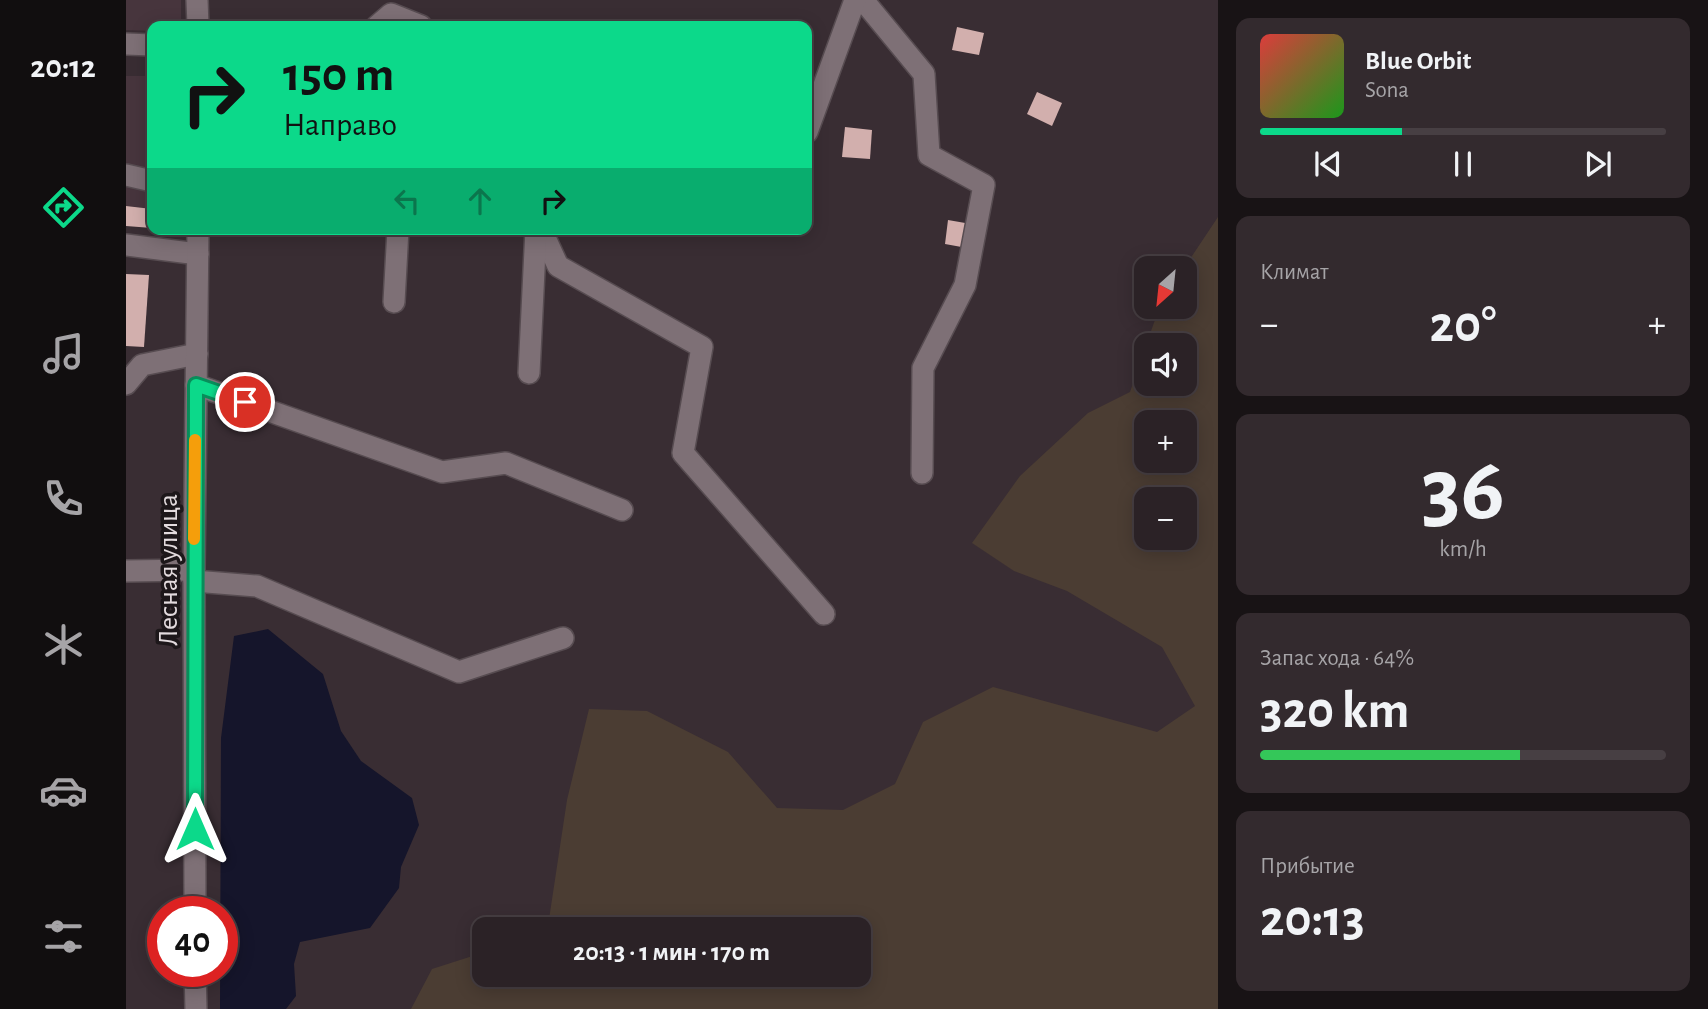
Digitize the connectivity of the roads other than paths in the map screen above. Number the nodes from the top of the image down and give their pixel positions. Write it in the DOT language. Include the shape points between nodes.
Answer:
graph roads {
  1 [pos="197,0"];
  2 [pos="855,0"];
  3 [pos="863,0"];
  4 [pos="198,21"];
  5 [pos="382,21"];
  6 [pos="409,21"];
  7 [pos="126,44"];
  8 [pos="147,45"];
  9 [pos="812,118"];
  10 [pos="126,175"];
  11 [pos="147,180"];
  12 [pos="198,235"];
  13 [pos="398,235"];
  14 [pos="538,235"];
  15 [pos="541,235"];
  16 [pos="126,246"];
  17 [pos="198,254"];
  18 [pos="394,302"];
  19 [pos="197,354"];
  20 [pos="529,373"];
  21 [pos="126,384"];
  22 [pos="196,385"];
  23 [pos="922,473"];
  24 [pos="622,510"];
  25 [pos="126,571"];
  26 [pos="194,576"];
  27 [pos="824,614"];
  28 [pos="563,638"];
  29 [pos="195,896"];
  30 [pos="195,987"];
  31 [pos="196,1009"];
  1 -- 4 [label="street"];
  2 -- 9 [label="street"];
  3 -- 23 [label="street" via="924,74 929,155 984,185 965,285 923,368"];
  5 -- 6 [label="street" via="391,13"];
  7 -- 8 [label="street"];
  10 -- 11 [label="street"];
  12 -- 17 [label="street, Лесная улица"];
  13 -- 18 [label="street"];
  14 -- 20 [label="street"];
  15 -- 27 [label="street" via="558,266 702,347 683,453"];
  16 -- 17 [label="street"];
  17 -- 19 [label="street, Лесная улица"];
  19 -- 21 [label="street" via="142,365"];
  19 -- 22 [label="street, Лесная улица"];
  22 -- 24 [label="street" via="442,472 506,463"];
  22 -- 26 [label="street, Лесная улица"];
  25 -- 26 [label="street"];
  26 -- 28 [label="street" via="257,586 459,672"];
  26 -- 29 [label="street, Лесная улица"];
  30 -- 31 [label="street"];
}
